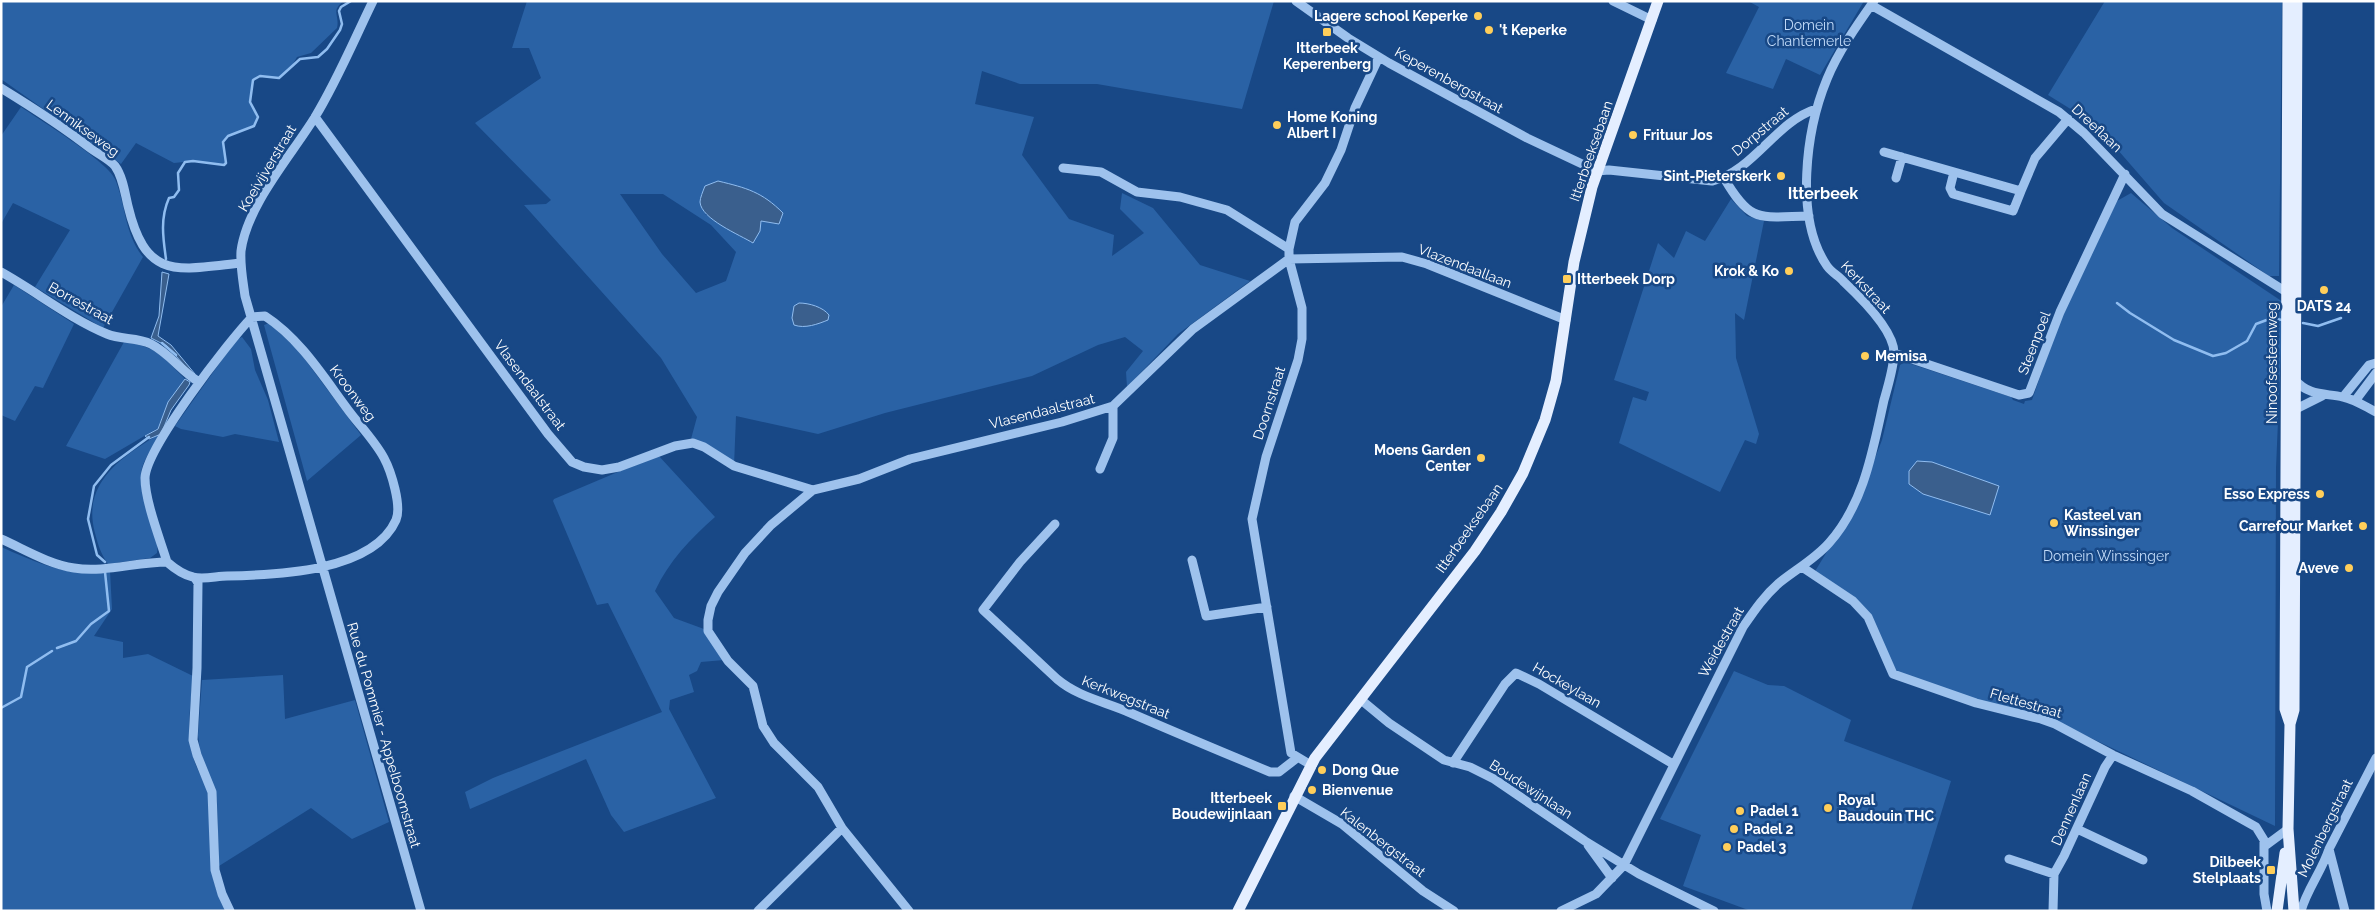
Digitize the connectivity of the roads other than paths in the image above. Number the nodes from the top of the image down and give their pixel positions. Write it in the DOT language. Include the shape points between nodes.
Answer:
graph roads {
  1 [pos="373,1"];
  2 [pos="1296,1"];
  3 [pos="1613,1"];
  4 [pos="1658,1"];
  5 [pos="2288,1"];
  6 [pos="2297,1"];
  7 [pos="1873,3"];
  8 [pos="1652,20"];
  9 [pos="1379,57"];
  10 [pos="1,88"];
  11 [pos="1816,109"];
  12 [pos="315,117"];
  13 [pos="2068,119"];
  14 [pos="1884,152"];
  15 [pos="1902,157"];
  16 [pos="1063,168"];
  17 [pos="1597,171"];
  18 [pos="1954,172"];
  19 [pos="2125,174"];
  20 [pos="1724,178"];
  21 [pos="1896,178"];
  22 [pos="2022,191"];
  23 [pos="1809,216"];
  24 [pos="1289,249"];
  25 [pos="1289,259"];
  26 [pos="240,263"];
  27 [pos="1,272"];
  28 [pos="2288,293"];
  29 [pos="252,317"];
  30 [pos="1566,320"];
  31 [pos="1894,353"];
  32 [pos="2376,363"];
  33 [pos="2376,373"];
  34 [pos="2296,380"];
  35 [pos="199,382"];
  36 [pos="2322,396"];
  37 [pos="2343,397"];
  38 [pos="2355,401"];
  39 [pos="1112,406"];
  40 [pos="2296,409"];
  41 [pos="2376,412"];
  42 [pos="1100,468"];
  43 [pos="810,493"];
  44 [pos="304,505"];
  45 [pos="1055,524"];
  46 [pos="1,539"];
  47 [pos="1192,560"];
  48 [pos="167,562"];
  49 [pos="322,566"];
  50 [pos="1802,568"];
  51 [pos="195,578"];
  52 [pos="1267,607"];
  53 [pos="1360,699"];
  54 [pos="2290,724"];
  55 [pos="2112,755"];
  56 [pos="1297,758"];
  57 [pos="2376,758"];
  58 [pos="1453,763"];
  59 [pos="1673,764"];
  60 [pos="1311,765"];
  61 [pos="1294,796"];
  62 [pos="842,828"];
  63 [pos="2077,829"];
  64 [pos="2288,829"];
  65 [pos="1585,841"];
  66 [pos="2264,846"];
  67 [pos="2329,849"];
  68 [pos="2009,859"];
  69 [pos="2143,860"];
  70 [pos="1624,865"];
  71 [pos="2054,874"];
  72 [pos="1612,878"];
  73 [pos="230,911"];
  74 [pos="420,911"];
  75 [pos="758,911"];
  76 [pos="909,911"];
  77 [pos="1238,911"];
  78 [pos="1454,911"];
  79 [pos="1560,911"];
  80 [pos="1714,911"];
  81 [pos="2053,911"];
  82 [pos="2267,911"];
  83 [pos="2277,911"];
  84 [pos="2294,911"];
  85 [pos="2301,911"];
  86 [pos="2345,911"];
  1 -- 12 [label="street, Koeivijverstraat"];
  2 -- 9 [label="street, Keperenbergstraat"];
  3 -- 8 [label="street"];
  4 -- 8 [label="main road, Itterbeeksebaan"];
  5 -- 28 [label="main road, Ninoofsesteenweg"];
  6 -- 34 [label="main road, Ninoofsesteenweg"];
  7 -- 11 [label="street, Kerkstraat" via="1830,72"];
  7 -- 13 [label="street, Dreeflaan"];
  8 -- 17 [label="main road, Itterbeeksebaan"];
  9 -- 17 [label="street, Keperenbergstraat" via="1527,138"];
  9 -- 24 [label="street, Doornstraat" via="1325,182 1296,222"];
  10 -- 26 [label="street, Lennikseweg" via="68,131 114,166 121,177 132,225 152,258 166,267 178,269"];
  11 -- 20 [label="street, Dorpstraat" via="1798,116"];
  11 -- 23 [label="street, Kerkstraat" via="1809,157"];
  12 -- 26 [label="street, Koeivijverstraat" via="259,203 247,229"];
  12 -- 43 [label="street, Vlasendaalstraat" via="548,434 572,462 602,470 619,468 675,446 693,444 704,447 734,466"];
  13 -- 19 [label="street, Dreeflaan"];
  13 -- 22 [label="street" via="2035,158"];
  14 -- 15 [label="street"];
  15 -- 18 [label="street"];
  15 -- 21 [label="street"];
  16 -- 24 [label="street" via="1101,172 1137,192 1180,197 1227,210"];
  17 -- 20 [label="street" via="1712,181"];
  17 -- 30 [label="main road, Itterbeeksebaan" via="1574,262"];
  18 -- 22 [label="street"];
  18 -- 22 [label="street" via="1950,188 1953,194 2013,211"];
  19 -- 28 [label="street, Dreeflaan" via="2162,214"];
  19 -- 31 [label="street, Steenpoel" via="2060,312 2029,393 2019,395"];
  20 -- 23 [label="street" via="1751,213 1774,217"];
  23 -- 31 [label="street, Kerkstraat" via="1816,242 1828,266 1872,311 1888,336"];
  24 -- 25 [label="street, Doornstraat"];
  25 -- 30 [label="street, Vlazendaallaan" via="1402,258 1427,264"];
  25 -- 39 [label="street, Vlasendaalstraat" via="1192,329"];
  25 -- 52 [label="street, Doornstraat" via="1302,308 1302,339 1266,457 1252,519"];
  26 -- 29 [label="street, Koeivijverstraat"];
  27 -- 35 [label="street, Borrestraat" via="109,336 152,344"];
  28 -- 54 [label="main road, Ninoofsesteenweg" via="2285,709"];
  29 -- 35 [label="street"];
  29 -- 44 [label="street, Koeivijverstraat"];
  29 -- 49 [label="street, Kroonweg" via="265,316 279,325 301,348 383,456 394,486 398,513 387,534 361,554"];
  30 -- 53 [label="main road, Itterbeeksebaan" via="1556,381 1520,479 1475,551"];
  31 -- 50 [label="street, Weidestraat" via="1872,456 1855,502 1830,543"];
  32 -- 37 [label="street" via="2369,365"];
  33 -- 38 [label="street"];
  34 -- 36 [label="street" via="2307,390"];
  34 -- 40 [label="main road, Ninoofsesteenweg"];
  35 -- 48 [label="street" via="147,467 145,478"];
  36 -- 37 [label="street"];
  36 -- 40 [label="street"];
  37 -- 38 [label="street"];
  38 -- 41 [label="street"];
  39 -- 42 [label="street" via="1113,438"];
  39 -- 43 [label="street, Vlasendaalstraat" via="1062,422 910,459 859,479"];
  40 -- 54 [label="main road, Ninoofsesteenweg" via="2294,710"];
  43 -- 62 [label="street" via="771,525 728,575 711,606 708,631 728,661 753,686 763,726 774,743 818,787"];
  44 -- 49 [label="street, Rue du Pommier - Appelboomstraat"];
  45 -- 56 [label="street, Kerkwegstraat" via="983,610 1067,688 1086,697 1270,772 1279,772"];
  46 -- 48 [label="street" via="74,568"];
  47 -- 52 [label="street" via="1206,616"];
  48 -- 51 [label="street"];
  49 -- 51 [label="street" via="279,575"];
  49 -- 74 [label="street, Rue du Pommier - Appelboomstraat"];
  50 -- 55 [label="street, Flettestraat" via="1852,601 1868,617 1894,674 1976,703 2041,719"];
  50 -- 59 [label="street, Weidestraat" via="1777,585 1743,627"];
  51 -- 73 [label="street" via="198,583 197,668 193,740 212,792 215,870"];
  52 -- 56 [label="street, Doornstraat" via="1291,753"];
  53 -- 58 [label="street, Boudewijnlaan" via="1389,723"];
  53 -- 60 [label="main road, Itterbeeksebaan"];
  54 -- 64 [label="main road, Ninoofsesteenweg"];
  55 -- 63 [label="street, Dennenlaan"];
  55 -- 66 [label="street, Flettestraat" via="2192,791 2256,827 2262,834"];
  56 -- 60 [label="street"];
  57 -- 67 [label="street, Molenbergstraat"];
  58 -- 59 [label="street, Hockeylaan" via="1505,684 1516,673"];
  58 -- 65 [label="street, Boudewijnlaan" via="1494,779"];
  59 -- 70 [label="street, Weidestraat"];
  60 -- 61 [label="main road, Itterbeeksebaan"];
  61 -- 77 [label="main road, Itterbeeksebaan"];
  61 -- 78 [label="street, Kalenbergstraat" via="1342,824 1423,891"];
  62 -- 75 [label="street"];
  62 -- 76 [label="street"];
  63 -- 69 [label="street"];
  63 -- 71 [label="street, Dennenlaan"];
  64 -- 66 [label="street"];
  64 -- 83 [label="main road, Ninoofsesteenweg"];
  64 -- 84 [label="main road, Ninoofsesteenweg"];
  65 -- 70 [label="street, Boudewijnlaan"];
  65 -- 72 [label="street, Boudewijnlaan"];
  66 -- 82 [label="street, Flettestraat"];
  67 -- 85 [label="street, Molenbergstraat"];
  67 -- 86 [label="street"];
  68 -- 71 [label="street"];
  70 -- 72 [label="street"];
  70 -- 80 [label="street"];
  71 -- 81 [label="street, Dennenlaan"];
  72 -- 79 [label="street" via="1596,894"];
}
